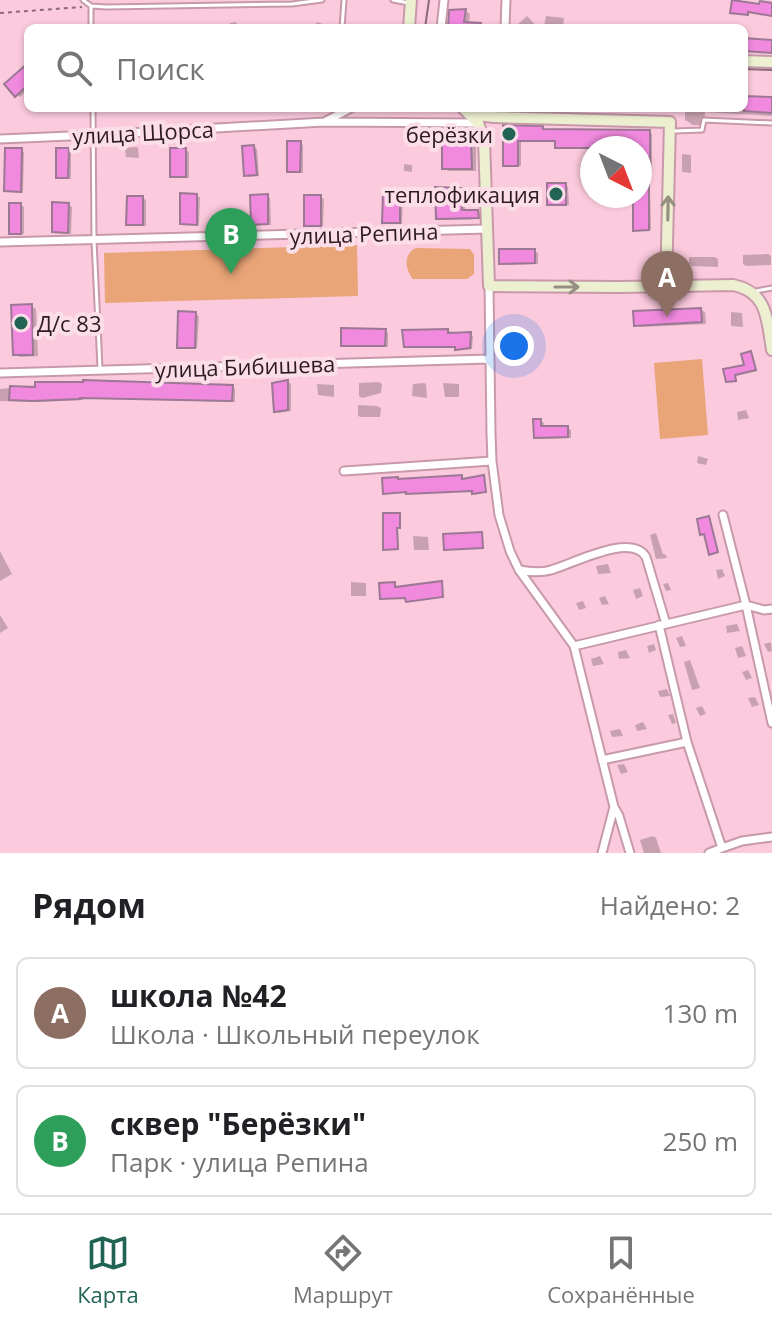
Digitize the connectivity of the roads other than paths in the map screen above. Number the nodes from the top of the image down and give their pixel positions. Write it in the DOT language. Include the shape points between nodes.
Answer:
graph roads {
  1 [pos="83,0"];
  2 [pos="322,0"];
  3 [pos="344,0"];
  4 [pos="393,0"];
  5 [pos="444,0"];
  6 [pos="506,0"];
  7 [pos="291,2"];
  8 [pos="411,2"];
  9 [pos="91,6"];
  10 [pos="91,24"];
  11 [pos="342,24"];
  12 [pos="409,24"];
  13 [pos="441,24"];
  14 [pos="505,24"];
  15 [pos="748,61"];
  16 [pos="772,62"];
  17 [pos="93,112"];
  18 [pos="343,112"];
  19 [pos="468,112"];
  20 [pos="472,112"];
  21 [pos="324,122"];
  22 [pos="478,123"];
  23 [pos="772,123"];
  24 [pos="670,131"];
  25 [pos="93,135"];
  26 [pos="0,139"];
  27 [pos="487,229"];
  28 [pos="94,241"];
  29 [pos="0,242"];
  30 [pos="489,286"];
  31 [pos="666,286"];
  32 [pos="772,288"];
  33 [pos="753,292"];
  34 [pos="772,350"];
  35 [pos="490,359"];
  36 [pos="100,370"];
  37 [pos="0,373"];
  38 [pos="492,461"];
  39 [pos="344,471"];
  40 [pos="723,515"];
  41 [pos="519,570"];
  42 [pos="746,605"];
  43 [pos="772,609"];
  44 [pos="662,625"];
  45 [pos="574,646"];
  46 [pos="772,723"];
  47 [pos="687,742"];
  48 [pos="602,760"];
  49 [pos="614,807"];
  50 [pos="772,837"];
  51 [pos="722,848"];
  52 [pos="602,853"];
  53 [pos="630,853"];
  54 [pos="709,853"];
  1 -- 9 [label="lane"];
  2 -- 7 [label="lane"];
  3 -- 11 [label="lane"];
  4 -- 8 [label="lane"];
  5 -- 13 [label="street"];
  6 -- 14 [label="street"];
  7 -- 9 [label="lane"];
  8 -- 12 [label="street"];
  9 -- 10 [label="lane"];
  15 -- 16 [label="street"];
  17 -- 25 [label="lane"];
  18 -- 21 [label="street"];
  19 -- 22 [label="street"];
  20 -- 24 [label="street" via="670,122"];
  21 -- 22 [label="street, улица Щорса"];
  21 -- 25 [label="street, улица Щорса"];
  22 -- 27 [label="street" via="484,140"];
  23 -- 24 [label="lane" via="704,120 702,130"];
  31 -- 24 [label="street, one-way"];
  25 -- 26 [label="street, улица Щорса"];
  25 -- 28 [label="lane"];
  27 -- 28 [label="street, улица Репина"];
  27 -- 30 [label="street"];
  28 -- 29 [label="street, улица Репина"];
  28 -- 36 [label="lane"];
  30 -- 31 [label="street, one-way"];
  30 -- 35 [label="street"];
  31 -- 33 [label="street" via="733,285"];
  32 -- 33 [label="lane"];
  33 -- 34 [label="street" via="764,309"];
  35 -- 36 [label="street, улица Бибишева"];
  35 -- 38 [label="street"];
  36 -- 37 [label="street, улица Бибишева"];
  38 -- 39 [label="street"];
  38 -- 41 [label="street" via="499,515"];
  40 -- 42 [label="street"];
  41 -- 44 [label="street" via="548,571 612,549 638,548 646,557"];
  41 -- 45 [label="street"];
  42 -- 43 [label="street"];
  42 -- 44 [label="street"];
  42 -- 46 [label="street"];
  44 -- 45 [label="street"];
  44 -- 47 [label="street"];
  45 -- 48 [label="street"];
  47 -- 48 [label="street"];
  47 -- 51 [label="street"];
  48 -- 49 [label="street"];
  49 -- 52 [label="street"];
  49 -- 53 [label="street"];
  50 -- 51 [label="street"];
  51 -- 54 [label="street"];
}
